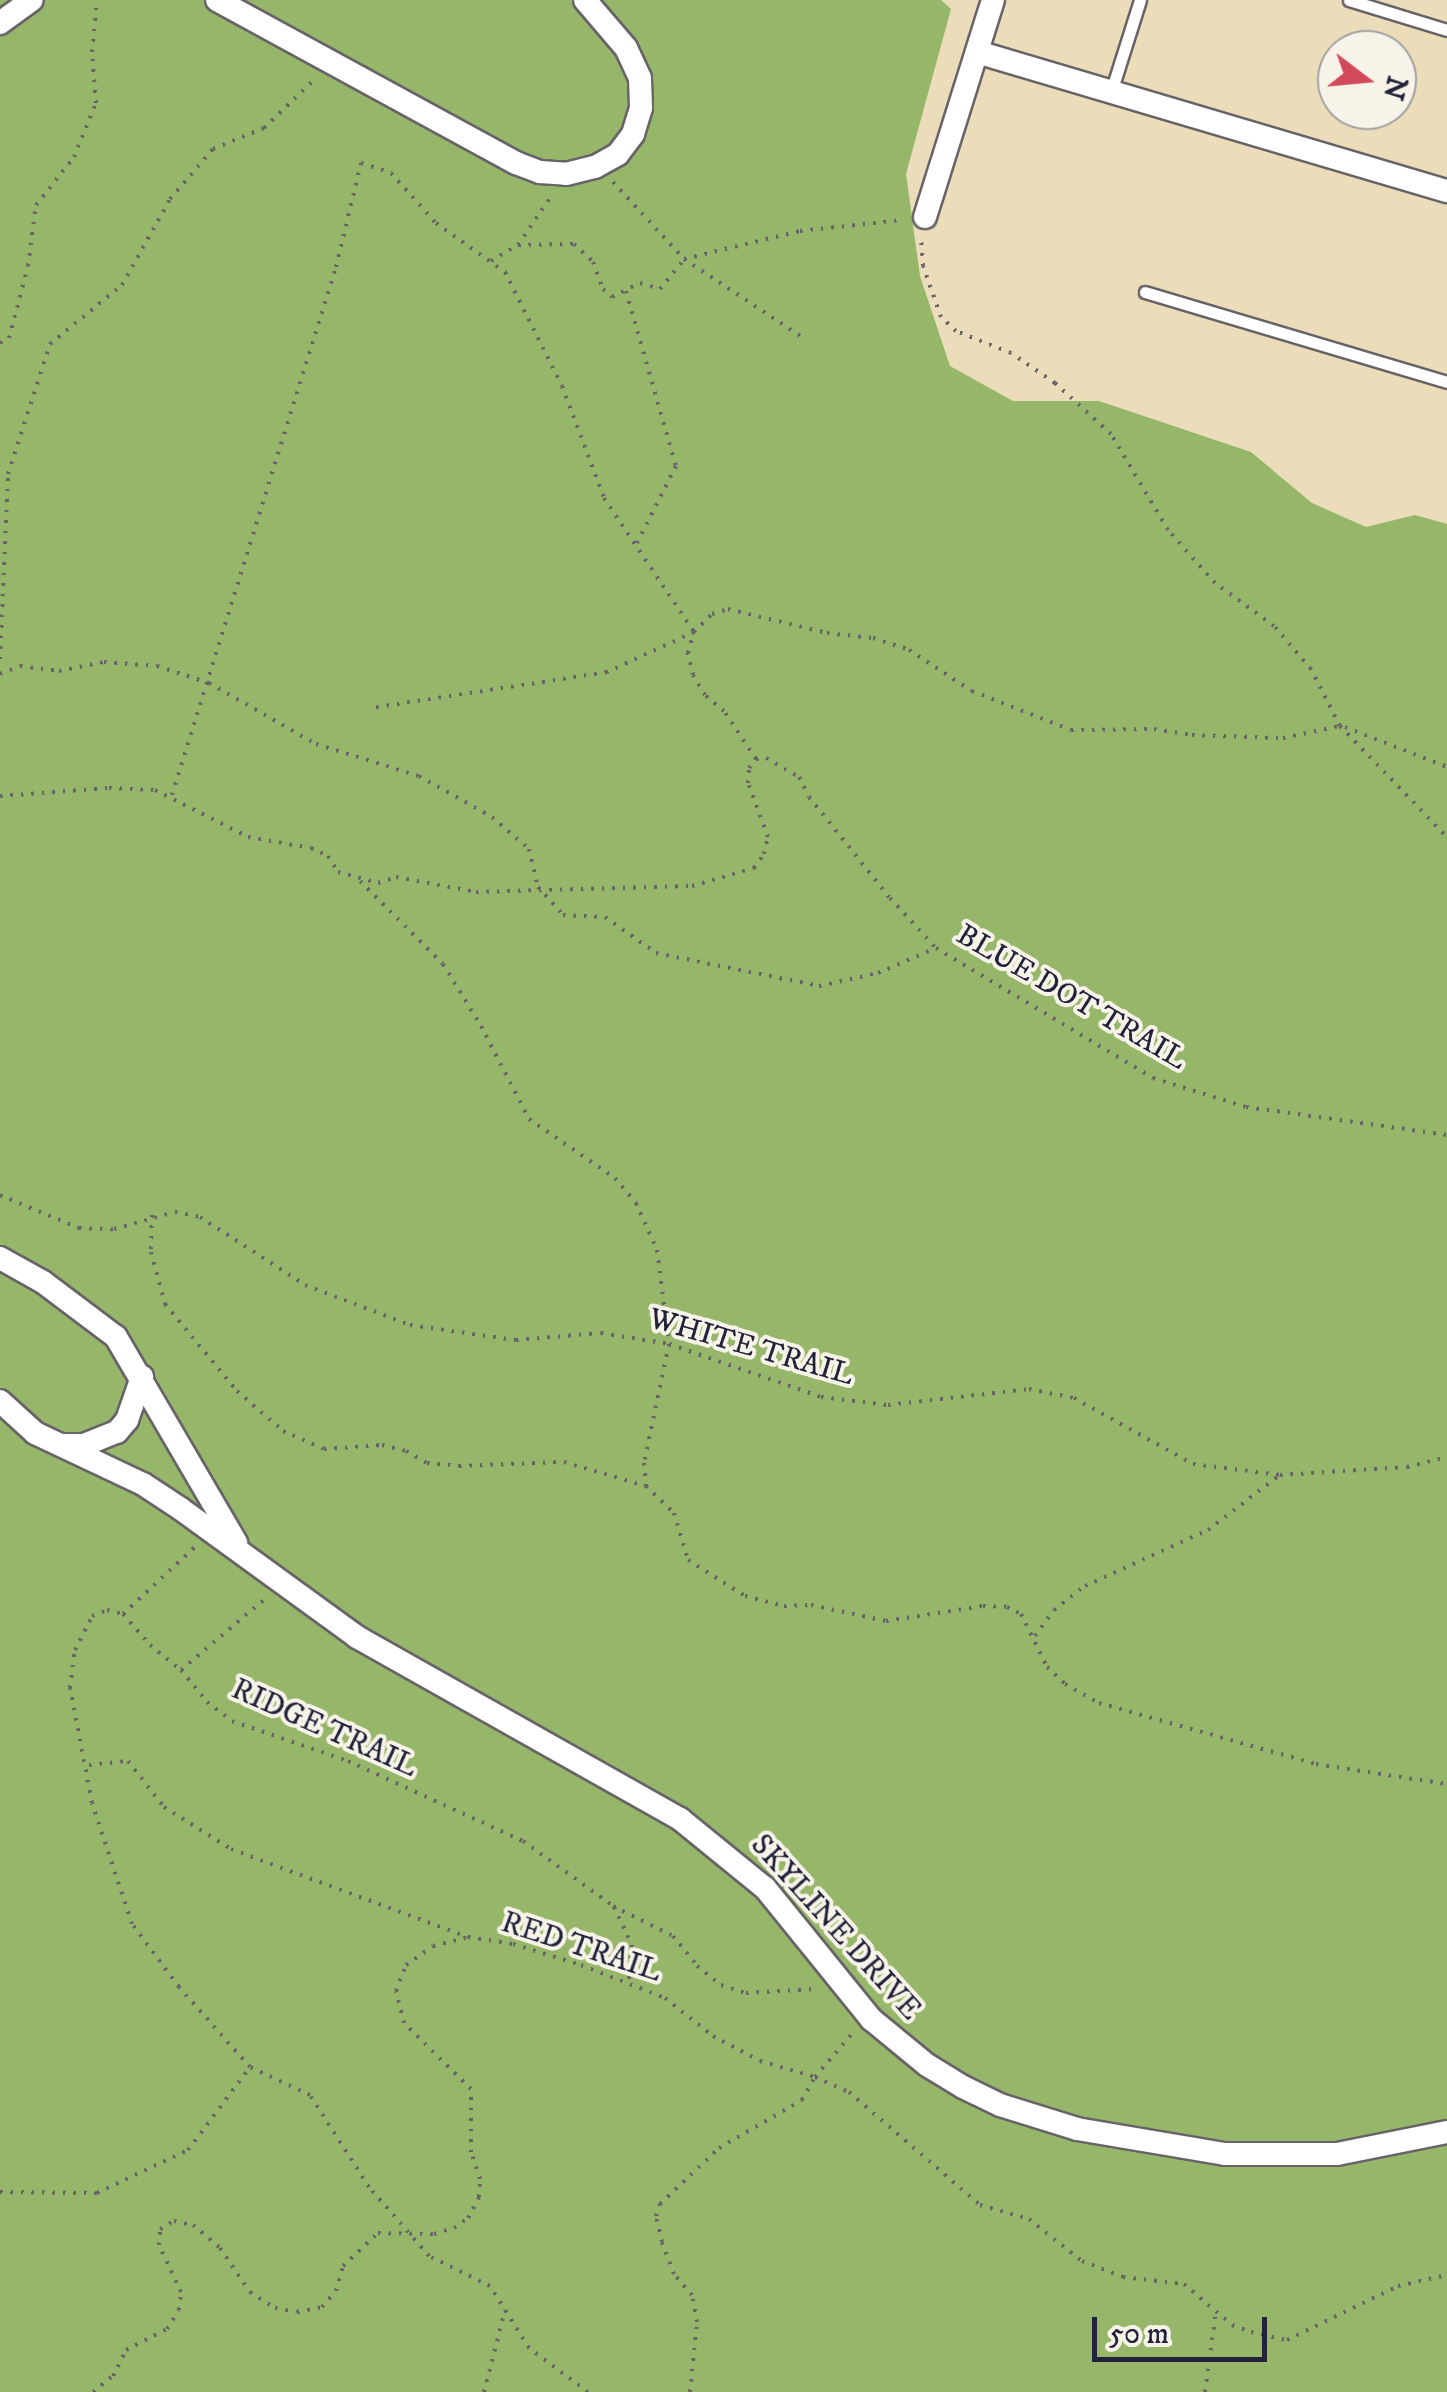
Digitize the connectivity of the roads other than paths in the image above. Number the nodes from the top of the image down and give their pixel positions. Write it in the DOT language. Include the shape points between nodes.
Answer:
graph roads {
  1 [pos="32,0"];
  2 [pos="217,0"];
  3 [pos="586,0"];
  4 [pos="993,0"];
  5 [pos="1140,0"];
  6 [pos="1350,0"];
  7 [pos="0,24"];
  8 [pos="1447,30"];
  9 [pos="977,52"];
  10 [pos="1111,92"];
  11 [pos="1447,191"];
  12 [pos="925,217"];
  13 [pos="1144,292"];
  14 [pos="1447,382"];
  15 [pos="0,1258"];
  16 [pos="142,1377"];
  17 [pos="0,1402"];
  18 [pos="54,1444"];
  19 [pos="241,1550"];
  20 [pos="1447,2132"];
  1 -- 7 [label="street"];
  2 -- 3 [label="street" via="516,162 566,174 618,154 641,108 640,78 626,48"];
  4 -- 9 [label="street"];
  5 -- 10 [label="lane"];
  6 -- 8 [label="lane"];
  9 -- 10 [label="street"];
  9 -- 12 [label="street"];
  10 -- 11 [label="street"];
  13 -- 14 [label="lane"];
  15 -- 16 [label="street, SKYLINE DRIVE" via="96,1320"];
  16 -- 18 [label="street" via="118,1432 84,1446"];
  16 -- 19 [label="street, SKYLINE DRIVE"];
  17 -- 18 [label="street, SKYLINE DRIVE"];
  18 -- 19 [label="street, SKYLINE DRIVE" via="143,1484"];
  19 -- 20 [label="street, SKYLINE DRIVE" via="356,1637 624,1784 720,1848 795,1921 871,2019 927,2065 1000,2105 1141,2142 1226,2154 1337,2154"];
}
